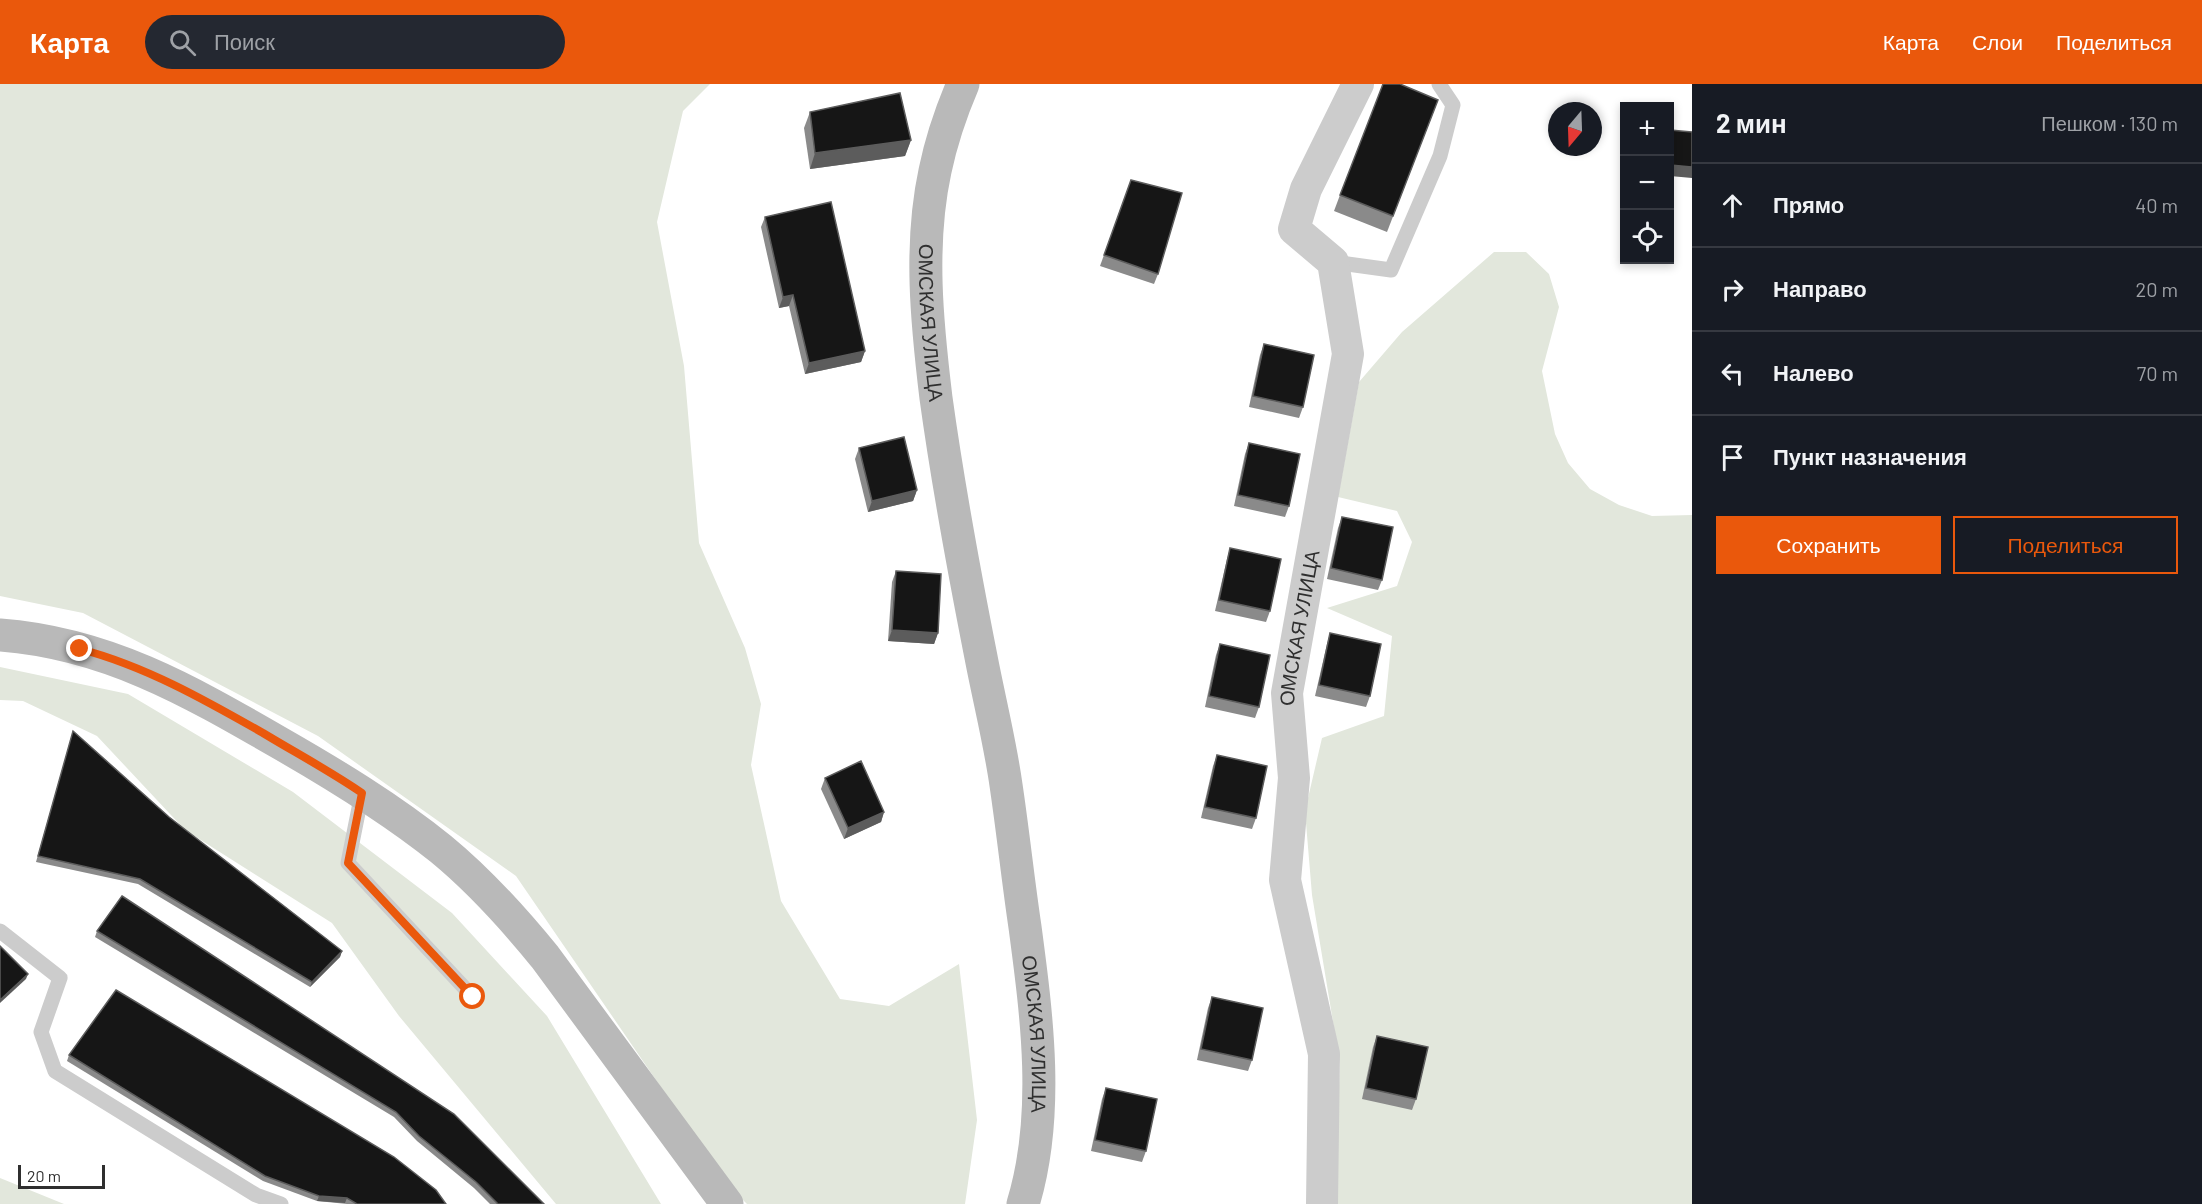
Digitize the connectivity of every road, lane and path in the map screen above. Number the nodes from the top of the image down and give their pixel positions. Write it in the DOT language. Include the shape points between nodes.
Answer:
graph roads {
  1 [pos="963,84"];
  2 [pos="1358,84"];
  3 [pos="1439,84"];
  4 [pos="1333,262"];
  5 [pos="0,635"];
  6 [pos="362,793"];
  7 [pos="0,931"];
  8 [pos="473,997"];
  9 [pos="281,1204"];
  10 [pos="728,1204"];
  11 [pos="1023,1204"];
  12 [pos="1322,1204"];
  1 -- 11 [label="main road, ОМСКАЯ УЛИЦА" via="935,172 926,296 942,444 1006,783 1030,964 1038,1106 1034,1155"];
  2 -- 4 [label="street" via="1306,189 1294,229"];
  3 -- 4 [label="lane" via="1453,105 1440,156 1391,270"];
  4 -- 12 [label="street, ОМСКАЯ УЛИЦА" via="1348,354 1287,693 1294,778 1285,880 1324,1054"];
  5 -- 6 [label="main road" via="54,642 132,666 240,720"];
  6 -- 8 [label="lane" via="348,863"];
  6 -- 10 [label="main road" via="442,849 514,920"];
  7 -- 9 [label="lane" via="60,978 41,1032 55,1071 256,1195"];
}
